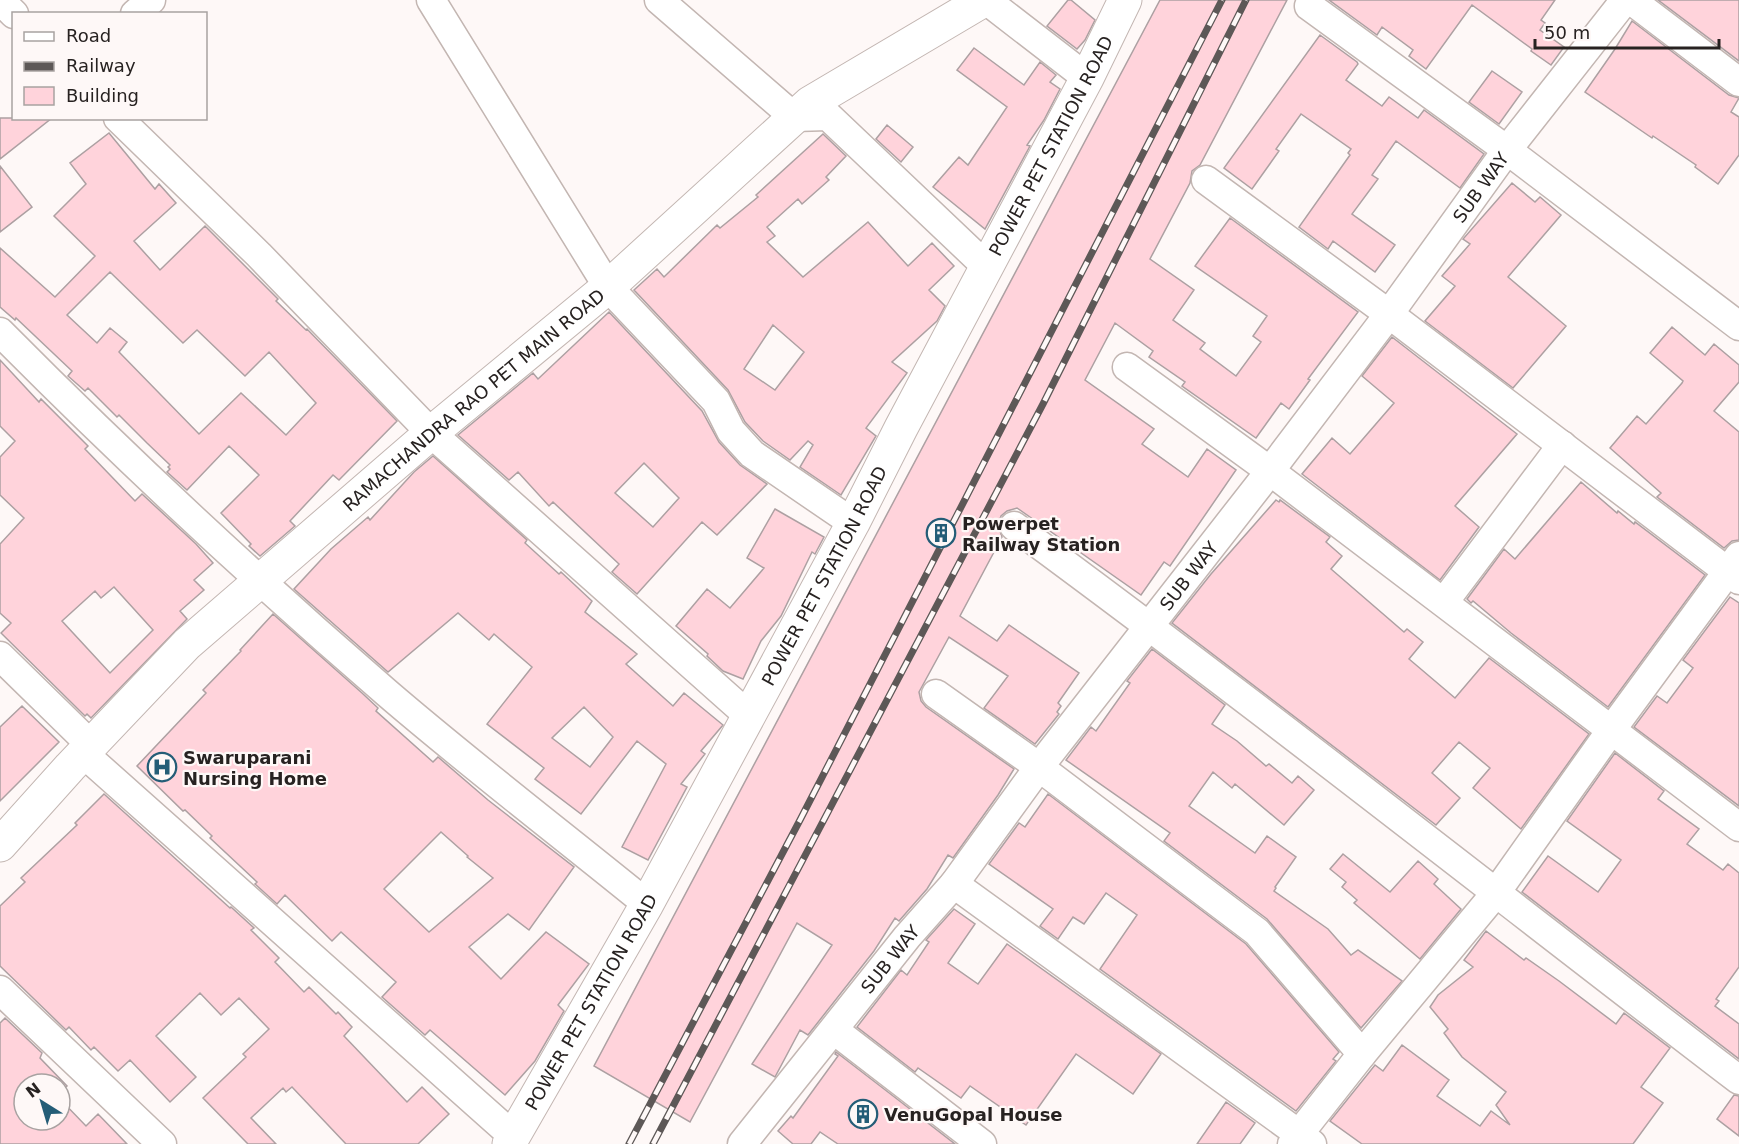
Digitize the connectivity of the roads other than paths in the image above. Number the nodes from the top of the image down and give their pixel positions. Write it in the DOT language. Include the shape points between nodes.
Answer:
graph roads {
  1 [pos="0,0"];
  2 [pos="151,0"];
  3 [pos="431,0"];
  4 [pos="659,0"];
  5 [pos="985,0"];
  6 [pos="1125,0"];
  7 [pos="1625,0"];
  8 [pos="1631,0"];
  9 [pos="1309,6"];
  10 [pos="12,12"];
  11 [pos="137,12"];
  12 [pos="1086,78"];
  13 [pos="1739,82"];
  14 [pos="794,117"];
  15 [pos="120,120"];
  16 [pos="1506,150"];
  17 [pos="1206,180"];
  18 [pos="987,267"];
  19 [pos="608,287"];
  20 [pos="1389,314"];
  21 [pos="1739,326"];
  22 [pos="0,332"];
  23 [pos="1127,367"];
  24 [pos="431,433"];
  25 [pos="1562,445"];
  26 [pos="1270,471"];
  27 [pos="853,523"];
  28 [pos="1014,526"];
  29 [pos="1735,569"];
  30 [pos="260,581"];
  31 [pos="1444,602"];
  32 [pos="1149,625"];
  33 [pos="0,656"];
  34 [pos="936,694"];
  35 [pos="749,716"];
  36 [pos="1612,729"];
  37 [pos="87,749"];
  38 [pos="1039,766"];
  39 [pos="1739,827"];
  40 [pos="0,845"];
  41 [pos="954,884"];
  42 [pos="1495,894"];
  43 [pos="647,904"];
  44 [pos="0,990"];
  45 [pos="834,1030"];
  46 [pos="1362,1054"];
  47 [pos="1739,1080"];
  48 [pos="511,1140"];
  49 [pos="1301,1141"];
  50 [pos="162,1144"];
  51 [pos="742,1144"];
  52 [pos="982,1144"];
  1 -- 10 [label="street"];
  2 -- 11 [label="street"];
  3 -- 19 [label="street"];
  4 -- 14 [label="street"];
  5 -- 12 [label="street"];
  5 -- 14 [label="street, RAMACHANDRA RAO PET MAIN ROAD" via="810,103"];
  6 -- 12 [label="street, POWER PET STATION ROAD"];
  7 -- 16 [label="street, SUB WAY"];
  8 -- 13 [label="street"];
  9 -- 16 [label="street"];
  12 -- 18 [label="street, POWER PET STATION ROAD"];
  14 -- 18 [label="street" via="828,116"];
  14 -- 19 [label="street, RAMACHANDRA RAO PET MAIN ROAD"];
  15 -- 24 [label="street" via="259,255"];
  16 -- 20 [label="street, SUB WAY"];
  16 -- 21 [label="street"];
  17 -- 20 [label="street"];
  18 -- 27 [label="street, POWER PET STATION ROAD"];
  19 -- 24 [label="street, RAMACHANDRA RAO PET MAIN ROAD"];
  19 -- 27 [label="street" via="716,401 732,432 752,454"];
  20 -- 25 [label="street"];
  20 -- 26 [label="street, SUB WAY"];
  22 -- 30 [label="street"];
  23 -- 26 [label="street"];
  24 -- 30 [label="street, RAMACHANDRA RAO PET MAIN ROAD"];
  24 -- 35 [label="street"];
  25 -- 29 [label="street"];
  25 -- 31 [label="street"];
  26 -- 31 [label="street"];
  26 -- 32 [label="street, SUB WAY"];
  27 -- 35 [label="street, POWER PET STATION ROAD"];
  28 -- 32 [label="street"];
  29 -- 36 [label="street"];
  30 -- 37 [label="street, RAMACHANDRA RAO PET MAIN ROAD" via="188,644"];
  30 -- 43 [label="street" via="388,694"];
  31 -- 36 [label="street"];
  32 -- 38 [label="street, SUB WAY"];
  32 -- 42 [label="street"];
  33 -- 37 [label="street"];
  34 -- 38 [label="street"];
  35 -- 43 [label="street, POWER PET STATION ROAD"];
  36 -- 39 [label="street"];
  36 -- 42 [label="street"];
  37 -- 40 [label="street, RAMACHANDRA RAO PET MAIN ROAD"];
  37 -- 48 [label="street"];
  38 -- 41 [label="street, SUB WAY"];
  38 -- 46 [label="street" via="1257,932"];
  41 -- 45 [label="street, SUB WAY"];
  41 -- 49 [label="street"];
  42 -- 46 [label="street"];
  42 -- 47 [label="street"];
  43 -- 48 [label="street, POWER PET STATION ROAD"];
  44 -- 50 [label="street"];
  45 -- 51 [label="street, SUB WAY"];
  45 -- 52 [label="street"];
  46 -- 49 [label="street"];
}
